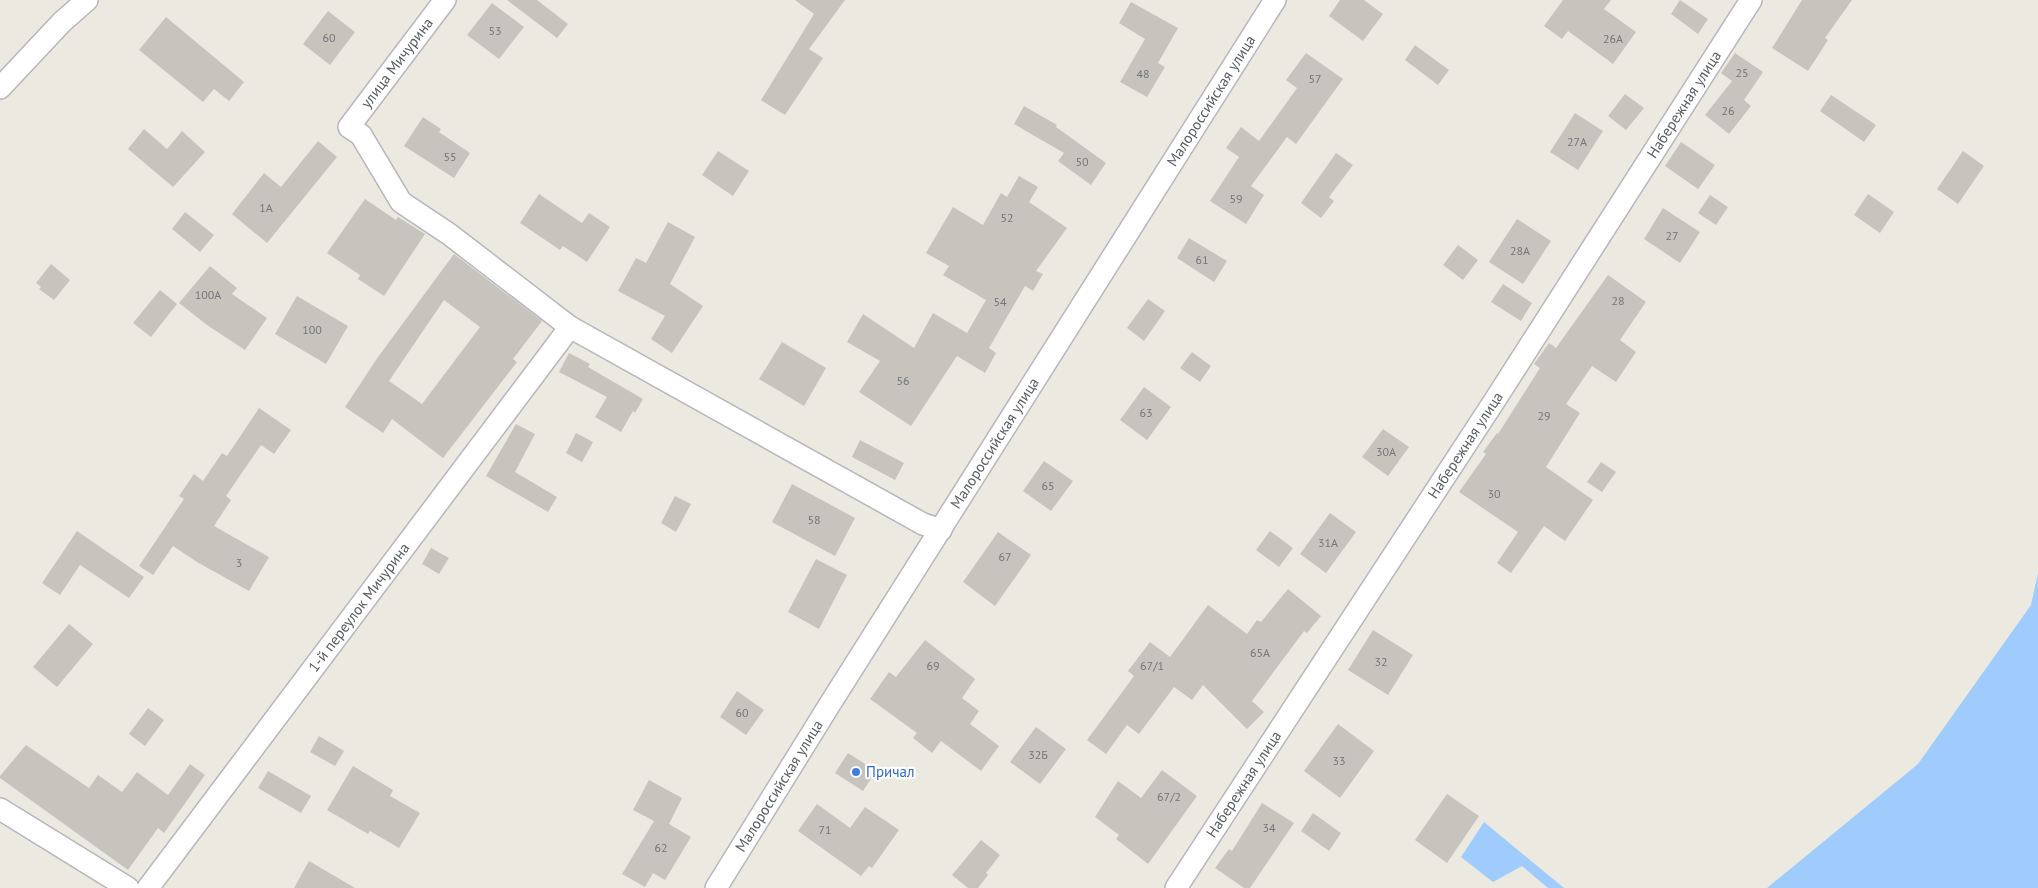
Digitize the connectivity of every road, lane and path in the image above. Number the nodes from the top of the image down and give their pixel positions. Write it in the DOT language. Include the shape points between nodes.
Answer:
graph roads {
  1 [pos="87,0"];
  2 [pos="445,0"];
  3 [pos="1275,0"];
  4 [pos="1751,0"];
  5 [pos="0,88"];
  6 [pos="570,326"];
  7 [pos="941,530"];
  8 [pos="0,809"];
  9 [pos="128,888"];
  10 [pos="148,888"];
  11 [pos="716,888"];
  12 [pos="1176,888"];
  1 -- 5 [label="street"];
  2 -- 6 [label="street, улица Мичурина" via="349,127 361,135 401,202 449,234"];
  3 -- 7 [label="street, Малороссийская улица"];
  4 -- 12 [label="street, Набережная улица" via="1495,400"];
  6 -- 7 [label="street" via="923,524"];
  6 -- 10 [label="street, 1-й переулок Мичурина"];
  7 -- 11 [label="street, Малороссийская улица"];
  8 -- 9 [label="street"];
}
